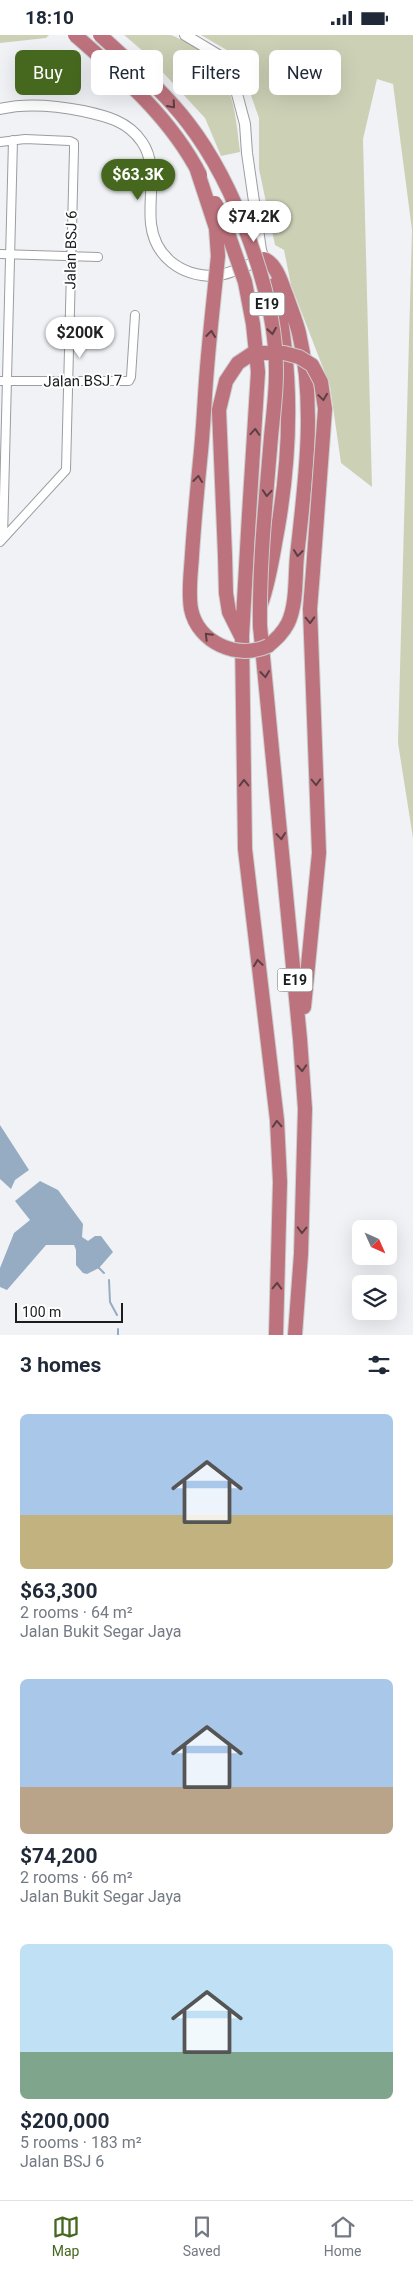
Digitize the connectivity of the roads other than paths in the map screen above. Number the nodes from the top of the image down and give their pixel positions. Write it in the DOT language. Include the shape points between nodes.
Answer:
graph roads {
  1 [pos="75,35"];
  2 [pos="100,35"];
  3 [pos="185,35"];
  4 [pos="197,35"];
  5 [pos="0,109"];
  6 [pos="14,140"];
  7 [pos="0,142"];
  8 [pos="196,167"];
  9 [pos="0,254"];
  10 [pos="11,255"];
  11 [pos="71,256"];
  12 [pos="98,257"];
  13 [pos="269,263"];
  14 [pos="135,315"];
  15 [pos="4,381"];
  16 [pos="68,382"];
  17 [pos="3,476"];
  18 [pos="2,540"];
  19 [pos="260,607"];
  20 [pos="242,637"];
  21 [pos="300,1039"];
  22 [pos="276,1335"];
  23 [pos="295,1335"];
  1 -- 8 [label="highway, E19, bridge" via="148,102"];
  2 -- 19 [label="highway, E19, one-way, bridge" via="159,91 188,123 214,160 252,249 265,295 276,373"];
  3 -- 13 [label="street" via="220,56 232,75 245,124 261,250"];
  4 -- 13 [label="street" via="229,56 239,79 251,121"];
  5 -- 13 [label="street" via="69,108 106,116 126,125 143,142 150,163 151,224 157,246 173,265 191,273 215,276"];
  6 -- 7 [label="street"];
  6 -- 10 [label="street"];
  6 -- 11 [label="street, Jalan BSJ 6" via="74,143"];
  13 -- 8 [label="highway, one-way, bridge" via="281,281 299,332 306,377 308,425 304,492 288,622 280,636 268,646 246,653 214,642 198,625 191,610 196,501 218,256 216,228"];
  20 -- 8 [label="highway, E19, one-way, bridge" via="258,372 245,282 224,219"];
  9 -- 10 [label="street"];
  10 -- 11 [label="street"];
  10 -- 15 [label="street"];
  11 -- 12 [label="street"];
  11 -- 16 [label="street, Jalan BSJ 6"];
  13 -- 19 [label="highway, bridge" via="288,370 289,446 269,582"];
  14 -- 16 [label="street, Jalan BSJ 7" via="129,381"];
  15 -- 16 [label="street, Jalan BSJ 7"];
  15 -- 17 [label="street"];
  16 -- 18 [label="street, Jalan BSJ 6" via="66,470"];
  17 -- 18 [label="street"];
  19 -- 21 [label="highway, E19, one-way, bridge"];
  20 -- 21 [label="highway, one-way, bridge" via="229,612 226,593 220,410 226,381 238,363 253,353 268,351 299,357 312,365 321,382 325,409 310,609 319,853"];
  22 -- 20 [label="highway, E19, one-way" via="280,1190 277,1119 245,849"];
  21 -- 23 [label="highway, E19, one-way" via="305,1109"];
}
